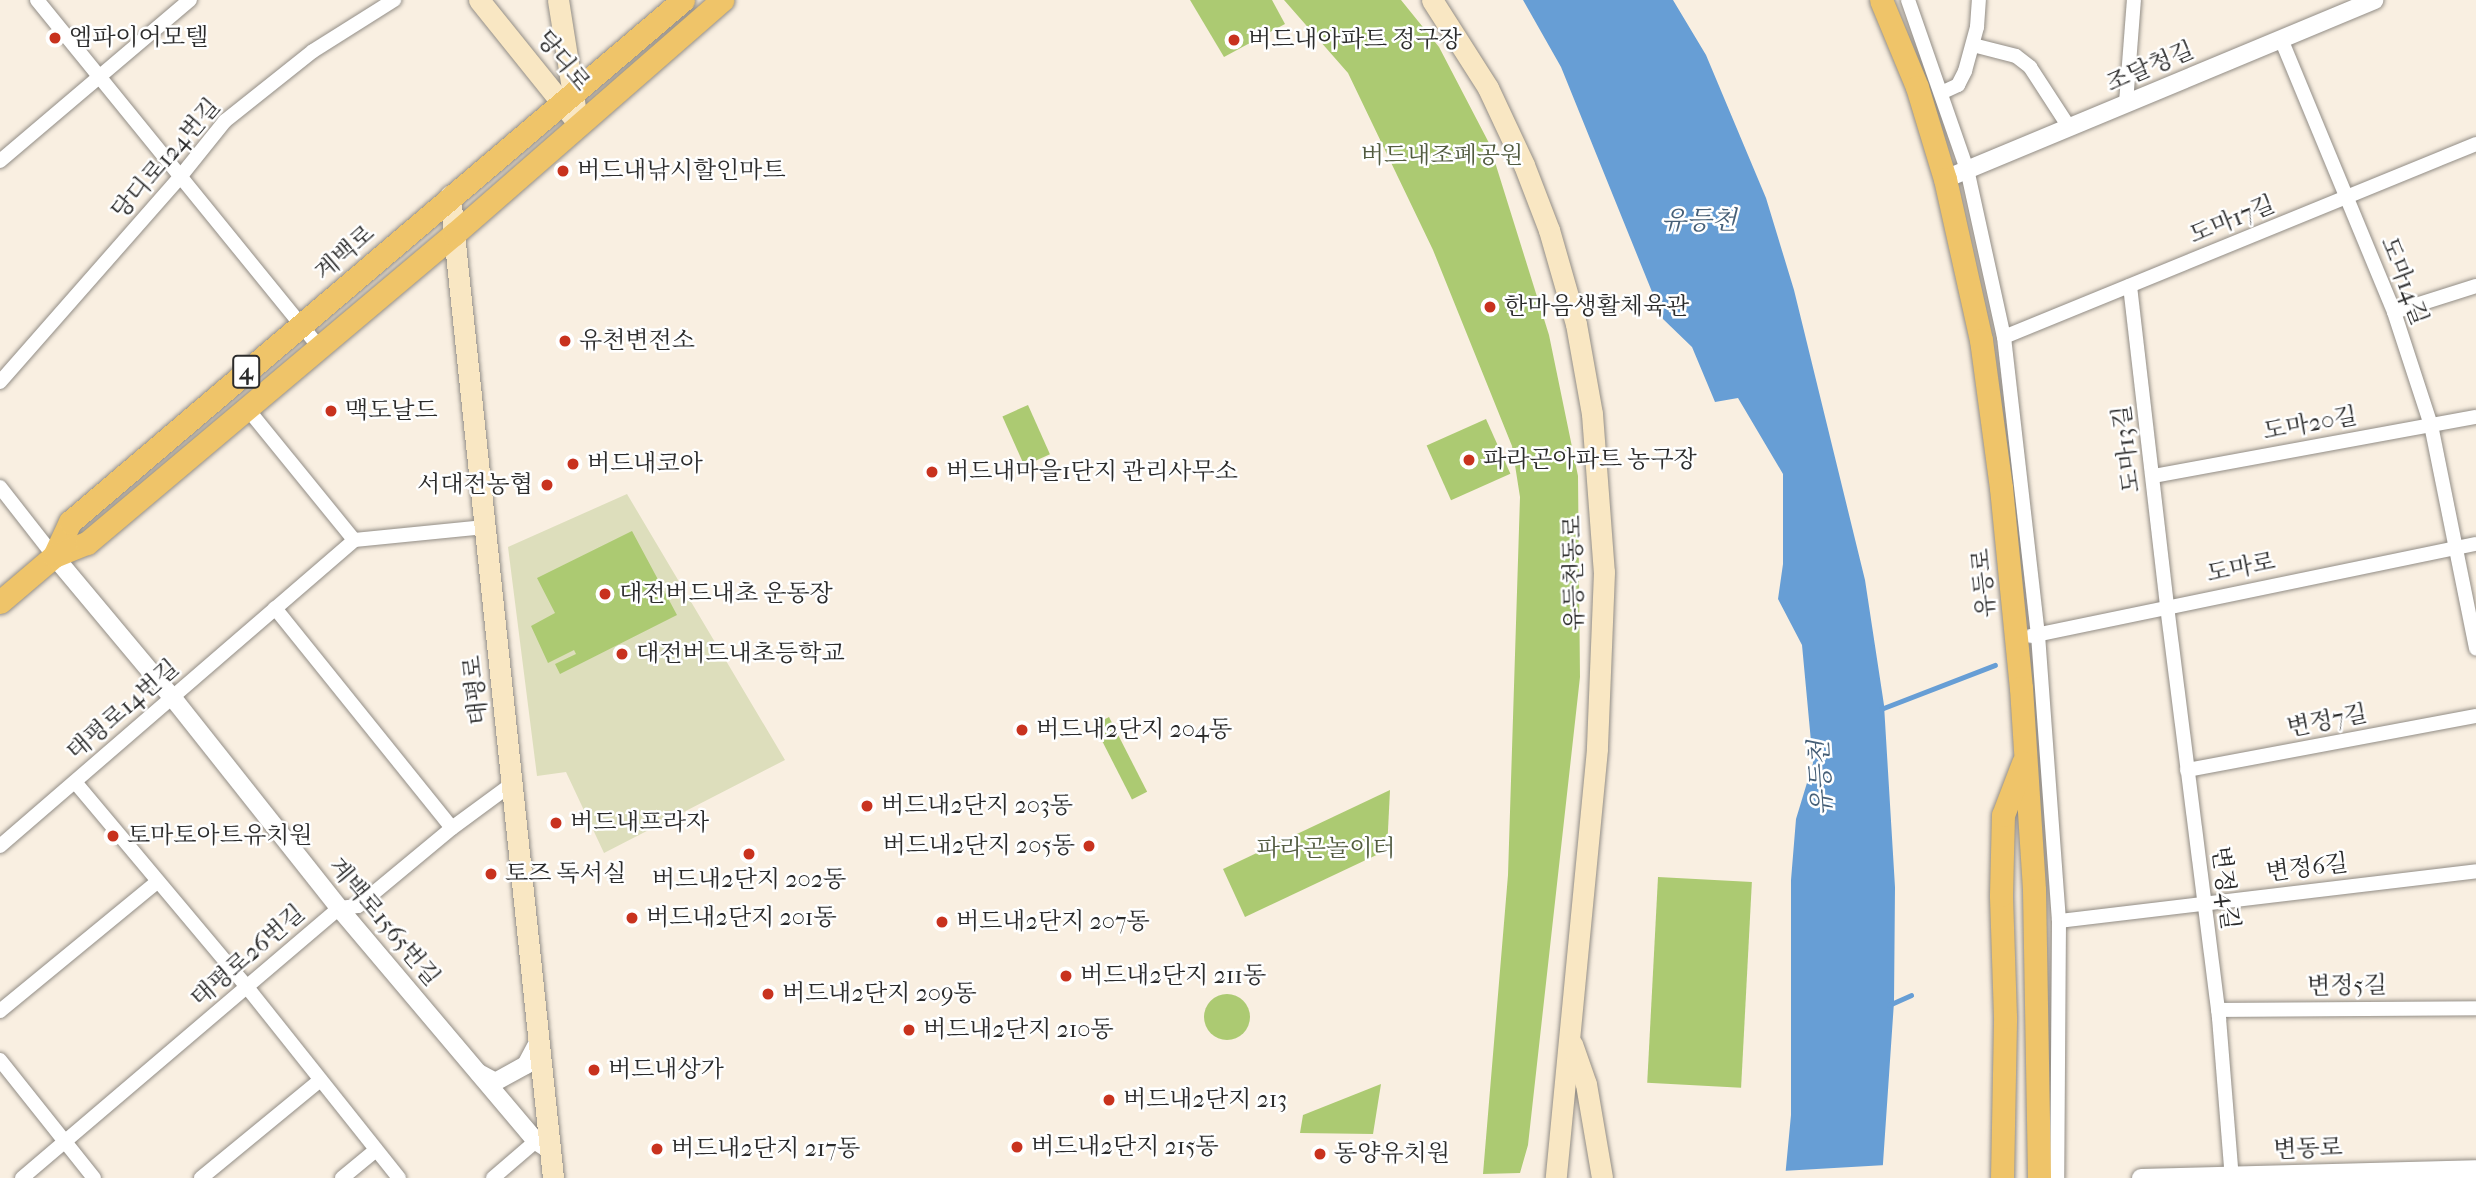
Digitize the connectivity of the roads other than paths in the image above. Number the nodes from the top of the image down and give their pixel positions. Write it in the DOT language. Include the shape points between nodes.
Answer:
graph roads {
  1 [pos="37,0"];
  2 [pos="190,0"];
  3 [pos="394,0"];
  4 [pos="479,0"];
  5 [pos="558,0"];
  6 [pos="683,0"];
  7 [pos="722,0"];
  8 [pos="1432,0"];
  9 [pos="1881,0"];
  10 [pos="1908,0"];
  11 [pos="1979,0"];
  12 [pos="2134,0"];
  13 [pos="2367,1"];
  14 [pos="2281,39"];
  15 [pos="1973,45"];
  16 [pos="99,77"];
  17 [pos="1941,93"];
  18 [pos="568,98"];
  19 [pos="2126,103"];
  20 [pos="578,123"];
  21 [pos="2068,127"];
  22 [pos="2476,144"];
  23 [pos="0,161"];
  24 [pos="1968,169"];
  25 [pos="180,177"];
  26 [pos="1945,179"];
  27 [pos="450,196"];
  28 [pos="2346,197"];
  29 [pos="454,234"];
  30 [pos="2130,286"];
  31 [pos="2476,286"];
  32 [pos="2394,312"];
  33 [pos="301,325"];
  34 [pos="2004,337"];
  35 [pos="319,347"];
  36 [pos="0,382"];
  37 [pos="246,407"];
  38 [pos="2476,417"];
  39 [pos="2431,425"];
  40 [pos="2153,476"];
  41 [pos="0,487"];
  42 [pos="485,527"];
  43 [pos="354,540"];
  44 [pos="2476,544"];
  45 [pos="2457,548"];
  46 [pos="54,556"];
  47 [pos="0,602"];
  48 [pos="2166,606"];
  49 [pos="275,608"];
  50 [pos="2038,635"];
  51 [pos="2015,639"];
  52 [pos="2476,649"];
  53 [pos="172,697"];
  54 [pos="2476,716"];
  55 [pos="2026,754"];
  56 [pos="2187,770"];
  57 [pos="75,782"];
  58 [pos="512,784"];
  59 [pos="452,828"];
  60 [pos="0,846"];
  61 [pos="2476,871"];
  62 [pos="157,881"];
  63 [pos="2204,904"];
  64 [pos="339,908"];
  65 [pos="2059,921"];
  66 [pos="247,987"];
  67 [pos="2476,1008"];
  68 [pos="2218,1010"];
  69 [pos="0,1012"];
  70 [pos="1570,1039"];
  71 [pos="539,1041"];
  72 [pos="0,1060"];
  73 [pos="479,1073"];
  74 [pos="320,1081"];
  75 [pos="66,1143"];
  76 [pos="543,1145"];
  77 [pos="376,1150"];
  78 [pos="2476,1169"];
  79 [pos="2232,1177"];
  80 [pos="22,1178"];
  81 [pos="94,1178"];
  82 [pos="201,1178"];
  83 [pos="342,1178"];
  84 [pos="399,1178"];
  85 [pos="493,1178"];
  86 [pos="554,1178"];
  87 [pos="1556,1178"];
  88 [pos="1602,1178"];
  89 [pos="2002,1178"];
  90 [pos="2039,1178"];
  91 [pos="2057,1178"];
  92 [pos="2141,1178"];
  1 -- 16 [label="street"];
  2 -- 16 [label="street"];
  3 -- 25 [label="street, 당디로124번길" via="313,51 225,121"];
  4 -- 18 [label="main road, 당디로"];
  5 -- 18 [label="main road"];
  6 -- 18 [label="main road, 계백로 / 4"];
  7 -- 20 [label="main road, 계백로 / 4"];
  8 -- 70 [label="main road, 유등천동로" via="1488,88 1539,204 1576,324 1592,414 1604,572 1597,749"];
  9 -- 26 [label="main road, 유등로" via="1917,87"];
  10 -- 17 [label="street"];
  11 -- 15 [label="street"];
  12 -- 19 [label="street"];
  13 -- 14 [label="street, 조달청길"];
  14 -- 19 [label="street, 조달청길"];
  14 -- 28 [label="street, 도마14길"];
  15 -- 17 [label="street" via="1958,85"];
  15 -- 21 [label="street" via="2016,56 2031,67"];
  16 -- 23 [label="street"];
  16 -- 25 [label="street"];
  17 -- 24 [label="street"];
  18 -- 20 [label="main road, 당디로"];
  18 -- 27 [label="main road, 계백로 / 4"];
  19 -- 21 [label="street, 조달청길"];
  20 -- 29 [label="main road, 계백로 / 4"];
  21 -- 24 [label="street, 조달청길"];
  22 -- 28 [label="street, 도마17길"];
  24 -- 26 [label="street, 조달청길"];
  24 -- 34 [label="street"];
  25 -- 33 [label="street"];
  25 -- 36 [label="street, 당디로124번길"];
  26 -- 51 [label="main road, 유등로" via="1981,340"];
  27 -- 29 [label="main road, 태평로"];
  27 -- 33 [label="main road, 계백로 / 4"];
  28 -- 30 [label="street, 도마17길"];
  28 -- 32 [label="street, 도마14길"];
  29 -- 35 [label="main road, 계백로 / 4"];
  29 -- 42 [label="main road, 태평로"];
  30 -- 34 [label="street, 도마17길"];
  30 -- 40 [label="street, 도마13길"];
  31 -- 32 [label="street"];
  32 -- 39 [label="street, 도마14길"];
  33 -- 35 [label="street"];
  33 -- 46 [label="main road, 계백로 / 4" via="69,522"];
  34 -- 50 [label="street"];
  35 -- 37 [label="main road, 계백로 / 4"];
  37 -- 43 [label="street"];
  37 -- 46 [label="main road, 계백로 / 4" via="87,543"];
  38 -- 39 [label="street, 도마20길"];
  39 -- 40 [label="street, 도마20길"];
  39 -- 45 [label="street, 도마14길"];
  40 -- 48 [label="street, 도마13길"];
  41 -- 46 [label="street"];
  42 -- 43 [label="street"];
  42 -- 58 [label="main road, 태평로"];
  43 -- 49 [label="street, 태평로14번길"];
  44 -- 45 [label="street, 도마로"];
  45 -- 48 [label="street, 도마로"];
  45 -- 52 [label="street, 도마14길"];
  46 -- 47 [label="main road, 계백로 / 4"];
  46 -- 53 [label="street, 계백로1565번길"];
  48 -- 50 [label="street, 도마로"];
  48 -- 56 [label="street, 변정4길"];
  49 -- 53 [label="street, 태평로14번길"];
  49 -- 59 [label="street"];
  50 -- 51 [label="street, 도마로"];
  50 -- 65 [label="street"];
  51 -- 55 [label="main road, 유등로"];
  53 -- 57 [label="street, 태평로14번길"];
  53 -- 64 [label="street, 계백로1565번길"];
  54 -- 56 [label="street, 변정7길"];
  55 -- 89 [label="main road" via="2003,815"];
  55 -- 90 [label="main road, 유등로" via="2034,890"];
  56 -- 63 [label="street, 변정4길"];
  57 -- 60 [label="street, 태평로14번길"];
  57 -- 62 [label="street"];
  58 -- 59 [label="street, 태평로26번길"];
  58 -- 71 [label="main road, 태평로"];
  59 -- 64 [label="street, 태평로26번길" via="358,906"];
  61 -- 63 [label="street, 변정6길"];
  62 -- 66 [label="street"];
  62 -- 69 [label="street"];
  63 -- 65 [label="street, 변정6길"];
  63 -- 68 [label="street, 변정4길"];
  64 -- 66 [label="street, 태평로26번길"];
  64 -- 73 [label="street, 계백로1565번길"];
  65 -- 91 [label="street"];
  66 -- 74 [label="street"];
  66 -- 75 [label="street, 태평로26번길"];
  67 -- 68 [label="street, 변정5길"];
  68 -- 79 [label="street, 변정4길"];
  70 -- 87 [label="main road, 유등천동로"];
  70 -- 88 [label="main road" via="1586,1084"];
  71 -- 73 [label="street" via="526,1065 495,1082"];
  71 -- 76 [label="main road, 태평로"];
  72 -- 75 [label="street"];
  73 -- 76 [label="street, 계백로1565번길"];
  74 -- 77 [label="street"];
  74 -- 82 [label="street"];
  75 -- 80 [label="street, 태평로26번길"];
  75 -- 81 [label="street"];
  76 -- 85 [label="street"];
  76 -- 86 [label="main road, 태평로"];
  77 -- 83 [label="street"];
  77 -- 84 [label="street"];
  78 -- 79 [label="street, 변동로"];
  79 -- 92 [label="street, 변동로"];
}
